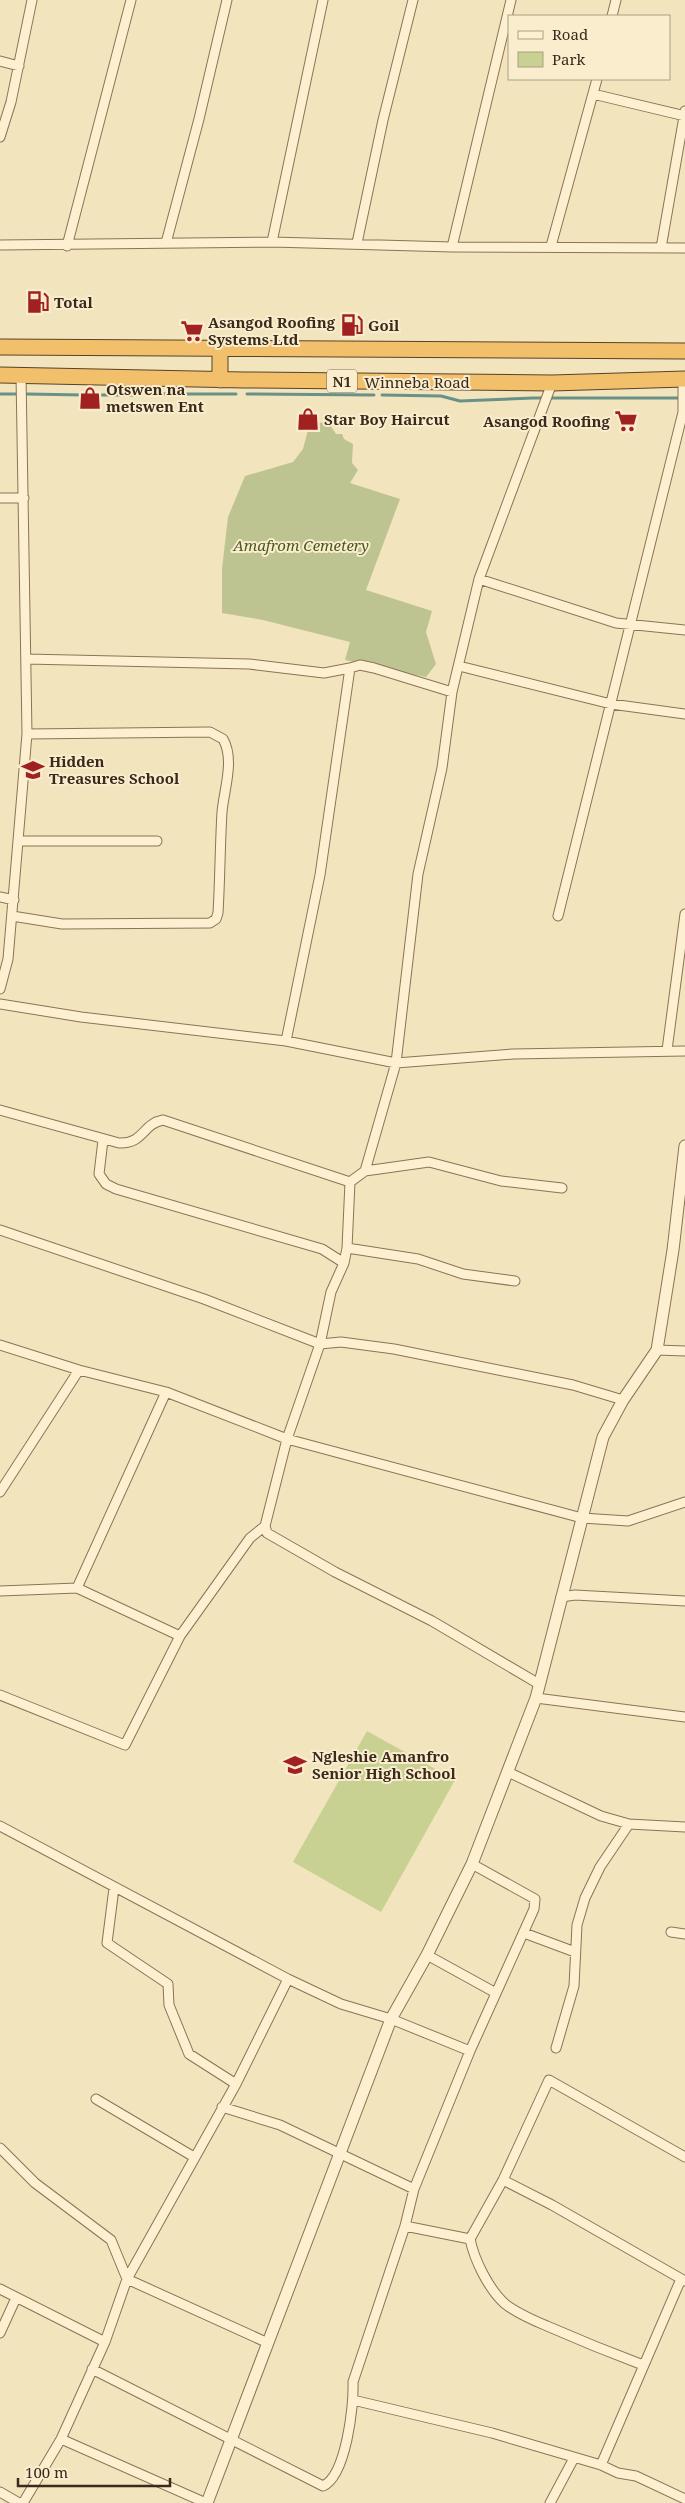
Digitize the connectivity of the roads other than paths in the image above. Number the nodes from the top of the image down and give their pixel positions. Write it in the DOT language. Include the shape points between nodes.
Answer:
graph roads {
  1 [pos="32,0"];
  2 [pos="131,0"];
  3 [pos="227,0"];
  4 [pos="323,0"];
  5 [pos="413,0"];
  6 [pos="511,0"];
  7 [pos="616,0"];
  8 [pos="612,15"];
  9 [pos="0,61"];
  10 [pos="19,66"];
  11 [pos="597,80"];
  12 [pos="593,94"];
  13 [pos="685,115"];
  14 [pos="0,137"];
  15 [pos="272,242"];
  16 [pos="166,243"];
  17 [pos="357,243"];
  18 [pos="0,244"];
  19 [pos="67,246"];
  20 [pos="452,246"];
  21 [pos="551,246"];
  22 [pos="661,248"];
  23 [pos="685,248"];
  24 [pos="0,347"];
  25 [pos="220,347"];
  26 [pos="685,351"];
  27 [pos="0,375"];
  28 [pos="21,375"];
  29 [pos="684,379"];
  30 [pos="220,380"];
  31 [pos="552,383"];
  32 [pos="0,498"];
  33 [pos="24,498"];
  34 [pos="479,579"];
  35 [pos="630,626"];
  36 [pos="685,630"];
  37 [pos="26,659"];
  38 [pos="459,666"];
  39 [pos="350,668"];
  40 [pos="452,692"];
  41 [pos="611,704"];
  42 [pos="685,714"];
  43 [pos="27,734"];
  44 [pos="19,841"];
  45 [pos="157,841"];
  46 [pos="0,897"];
  47 [pos="14,900"];
  48 [pos="685,914"];
  49 [pos="12,916"];
  50 [pos="558,916"];
  51 [pos="0,989"];
  52 [pos="0,1004"];
  53 [pos="286,1041"];
  54 [pos="667,1050"];
  55 [pos="685,1051"];
  56 [pos="396,1063"];
  57 [pos="0,1110"];
  58 [pos="103,1140"];
  59 [pos="685,1146"];
  60 [pos="365,1171"];
  61 [pos="350,1182"];
  62 [pos="562,1188"];
  63 [pos="682,1204"];
  64 [pos="0,1230"];
  65 [pos="347,1248"];
  66 [pos="344,1263"];
  67 [pos="515,1281"];
  68 [pos="0,1344"];
  69 [pos="320,1344"];
  70 [pos="657,1350"];
  71 [pos="685,1351"];
  72 [pos="79,1370"];
  73 [pos="166,1392"];
  74 [pos="623,1400"];
  75 [pos="287,1439"];
  76 [pos="0,1492"];
  77 [pos="685,1502"];
  78 [pos="582,1518"];
  79 [pos="265,1526"];
  80 [pos="77,1588"];
  81 [pos="0,1591"];
  82 [pos="561,1597"];
  83 [pos="685,1600"];
  84 [pos="180,1636"];
  85 [pos="539,1684"];
  86 [pos="0,1696"];
  87 [pos="536,1698"];
  88 [pos="685,1717"];
  89 [pos="508,1772"];
  90 [pos="628,1824"];
  91 [pos="0,1826"];
  92 [pos="685,1827"];
  93 [pos="472,1864"];
  94 [pos="114,1888"];
  95 [pos="671,1932"];
  96 [pos="524,1933"];
  97 [pos="685,1934"];
  98 [pos="575,1952"];
  99 [pos="427,1955"];
  100 [pos="288,1979"];
  101 [pos="496,1993"];
  102 [pos="391,2019"];
  103 [pos="556,2048"];
  104 [pos="470,2051"];
  105 [pos="236,2084"];
  106 [pos="96,2099"];
  107 [pos="222,2107"];
  108 [pos="0,2148"];
  109 [pos="339,2152"];
  110 [pos="194,2157"];
  111 [pos="685,2157"];
  112 [pos="503,2180"];
  113 [pos="414,2189"];
  114 [pos="406,2226"];
  115 [pos="470,2239"];
  116 [pos="127,2279"];
  117 [pos="683,2280"];
  118 [pos="0,2289"];
  119 [pos="16,2298"];
  120 [pos="0,2333"];
  121 [pos="105,2342"];
  122 [pos="268,2343"];
  123 [pos="643,2365"];
  124 [pos="92,2369"];
  125 [pos="354,2400"];
  126 [pos="231,2438"];
  127 [pos="61,2439"];
  128 [pos="574,2458"];
  129 [pos="601,2465"];
  130 [pos="0,2492"];
  131 [pos="685,2499"];
  132 [pos="19,2503"];
  133 [pos="23,2503"];
  134 [pos="207,2503"];
  135 [pos="550,2503"];
  1 -- 10 [label="street"];
  2 -- 19 [label="street"];
  3 -- 16 [label="street"];
  4 -- 15 [label="street"];
  5 -- 17 [label="street"];
  6 -- 20 [label="street"];
  7 -- 8 [label="street"];
  9 -- 10 [label="street"];
  10 -- 14 [label="street"];
  11 -- 12 [label="street"];
  12 -- 13 [label="street"];
  12 -- 21 [label="street"];
  13 -- 22 [label="street"];
  15 -- 16 [label="street"];
  15 -- 17 [label="street"];
  16 -- 19 [label="street"];
  17 -- 20 [label="street"];
  18 -- 19 [label="street"];
  20 -- 21 [label="street"];
  21 -- 22 [label="street"];
  22 -- 23 [label="street"];
  24 -- 25 [label="highway, N1"];
  25 -- 26 [label="highway, N1"];
  25 -- 30 [label="highway"];
  27 -- 28 [label="highway, Winneba Road / N1"];
  28 -- 30 [label="highway, Winneba Road / N1"];
  28 -- 33 [label="street"];
  29 -- 31 [label="highway, Winneba Road / N1"];
  29 -- 35 [label="street" via="684,412"];
  30 -- 31 [label="highway, Winneba Road / N1"];
  31 -- 34 [label="street"];
  32 -- 33 [label="street"];
  33 -- 37 [label="street"];
  34 -- 35 [label="street" via="602,620"];
  34 -- 38 [label="street"];
  35 -- 36 [label="street"];
  35 -- 41 [label="street"];
  37 -- 39 [label="street" via="249,664 324,672"];
  37 -- 43 [label="street"];
  38 -- 40 [label="street"];
  38 -- 41 [label="street"];
  39 -- 40 [label="street" via="360,665 374,668"];
  39 -- 53 [label="street" via="320,875"];
  40 -- 56 [label="street" via="442,768 418,874"];
  41 -- 42 [label="street"];
  41 -- 50 [label="street"];
  43 -- 44 [label="street"];
  43 -- 49 [label="street" via="210,732 223,739 228,767 222,813 218,914 210,923 62,924"];
  44 -- 45 [label="street"];
  44 -- 47 [label="street"];
  46 -- 47 [label="street"];
  47 -- 49 [label="street"];
  48 -- 54 [label="street"];
  49 -- 51 [label="street" via="8,959"];
  52 -- 53 [label="street" via="81,1017"];
  53 -- 56 [label="street"];
  54 -- 55 [label="street"];
  54 -- 56 [label="street" via="513,1054"];
  56 -- 60 [label="street"];
  57 -- 58 [label="street"];
  58 -- 61 [label="street" via="130,1144 150,1124 163,1120"];
  58 -- 66 [label="street" via="99,1174 106,1184 322,1249"];
  59 -- 63 [label="street"];
  60 -- 61 [label="street"];
  60 -- 62 [label="street" via="429,1162 502,1181"];
  61 -- 65 [label="street"];
  63 -- 70 [label="street"];
  64 -- 69 [label="street" via="204,1299"];
  65 -- 66 [label="street"];
  65 -- 67 [label="street" via="418,1259 463,1274"];
  66 -- 69 [label="street" via="331,1292"];
  68 -- 72 [label="street"];
  69 -- 74 [label="street" via="341,1342 394,1348 573,1385"];
  69 -- 75 [label="street"];
  70 -- 71 [label="street"];
  70 -- 74 [label="street"];
  72 -- 73 [label="street"];
  72 -- 76 [label="street"];
  73 -- 75 [label="street"];
  73 -- 80 [label="street"];
  74 -- 78 [label="street" via="603,1437"];
  75 -- 78 [label="street"];
  75 -- 79 [label="street"];
  77 -- 78 [label="street" via="628,1521"];
  78 -- 82 [label="street"];
  79 -- 84 [label="street" via="250,1538"];
  79 -- 85 [label="street" via="267,1533"];
  80 -- 81 [label="street"];
  80 -- 84 [label="street"];
  82 -- 83 [label="street"];
  82 -- 85 [label="street"];
  84 -- 86 [label="street" via="125,1745"];
  85 -- 87 [label="street"];
  87 -- 88 [label="street"];
  87 -- 89 [label="street"];
  89 -- 90 [label="street" via="585,1809"];
  89 -- 93 [label="street"];
  90 -- 92 [label="street"];
  90 -- 98 [label="street" via="600,1867 585,1898 577,1925"];
  91 -- 94 [label="street"];
  93 -- 96 [label="street" via="535,1899"];
  93 -- 99 [label="street"];
  94 -- 100 [label="street"];
  94 -- 105 [label="street" via="107,1943 168,1984 169,2005 189,2054"];
  95 -- 97 [label="street"];
  96 -- 98 [label="street"];
  96 -- 101 [label="street"];
  98 -- 103 [label="street" via="574,1986"];
  99 -- 101 [label="street"];
  99 -- 102 [label="street"];
  100 -- 102 [label="street" via="341,2004"];
  100 -- 105 [label="street"];
  101 -- 104 [label="street"];
  102 -- 104 [label="street"];
  102 -- 109 [label="street"];
  104 -- 113 [label="street"];
  105 -- 107 [label="street"];
  106 -- 110 [label="street"];
  107 -- 109 [label="street" via="280,2125"];
  107 -- 110 [label="street"];
  108 -- 116 [label="street" via="35,2183 111,2240"];
  109 -- 113 [label="street"];
  109 -- 122 [label="street"];
  110 -- 116 [label="street"];
  111 -- 112 [label="street" via="549,2080"];
  112 -- 115 [label="street"];
  112 -- 117 [label="street"];
  113 -- 114 [label="street"];
  114 -- 115 [label="street"];
  114 -- 125 [label="street" via="353,2382"];
  115 -- 123 [label="street" via="480,2269 503,2302 532,2319"];
  116 -- 121 [label="street"];
  116 -- 122 [label="street"];
  117 -- 123 [label="street"];
  118 -- 119 [label="street"];
  119 -- 120 [label="street"];
  119 -- 121 [label="street"];
  121 -- 124 [label="street"];
  122 -- 126 [label="street"];
  123 -- 129 [label="street"];
  124 -- 126 [label="street"];
  124 -- 127 [label="street"];
  125 -- 126 [label="street" via="336,2473 330,2483 323,2486"];
  125 -- 128 [label="street" via="492,2433"];
  126 -- 134 [label="street"];
  127 -- 133 [label="street"];
  127 -- 134 [label="street"];
  128 -- 129 [label="street"];
  128 -- 135 [label="street"];
  129 -- 131 [label="street" via="618,2473 636,2476"];
  130 -- 132 [label="street"];
}
